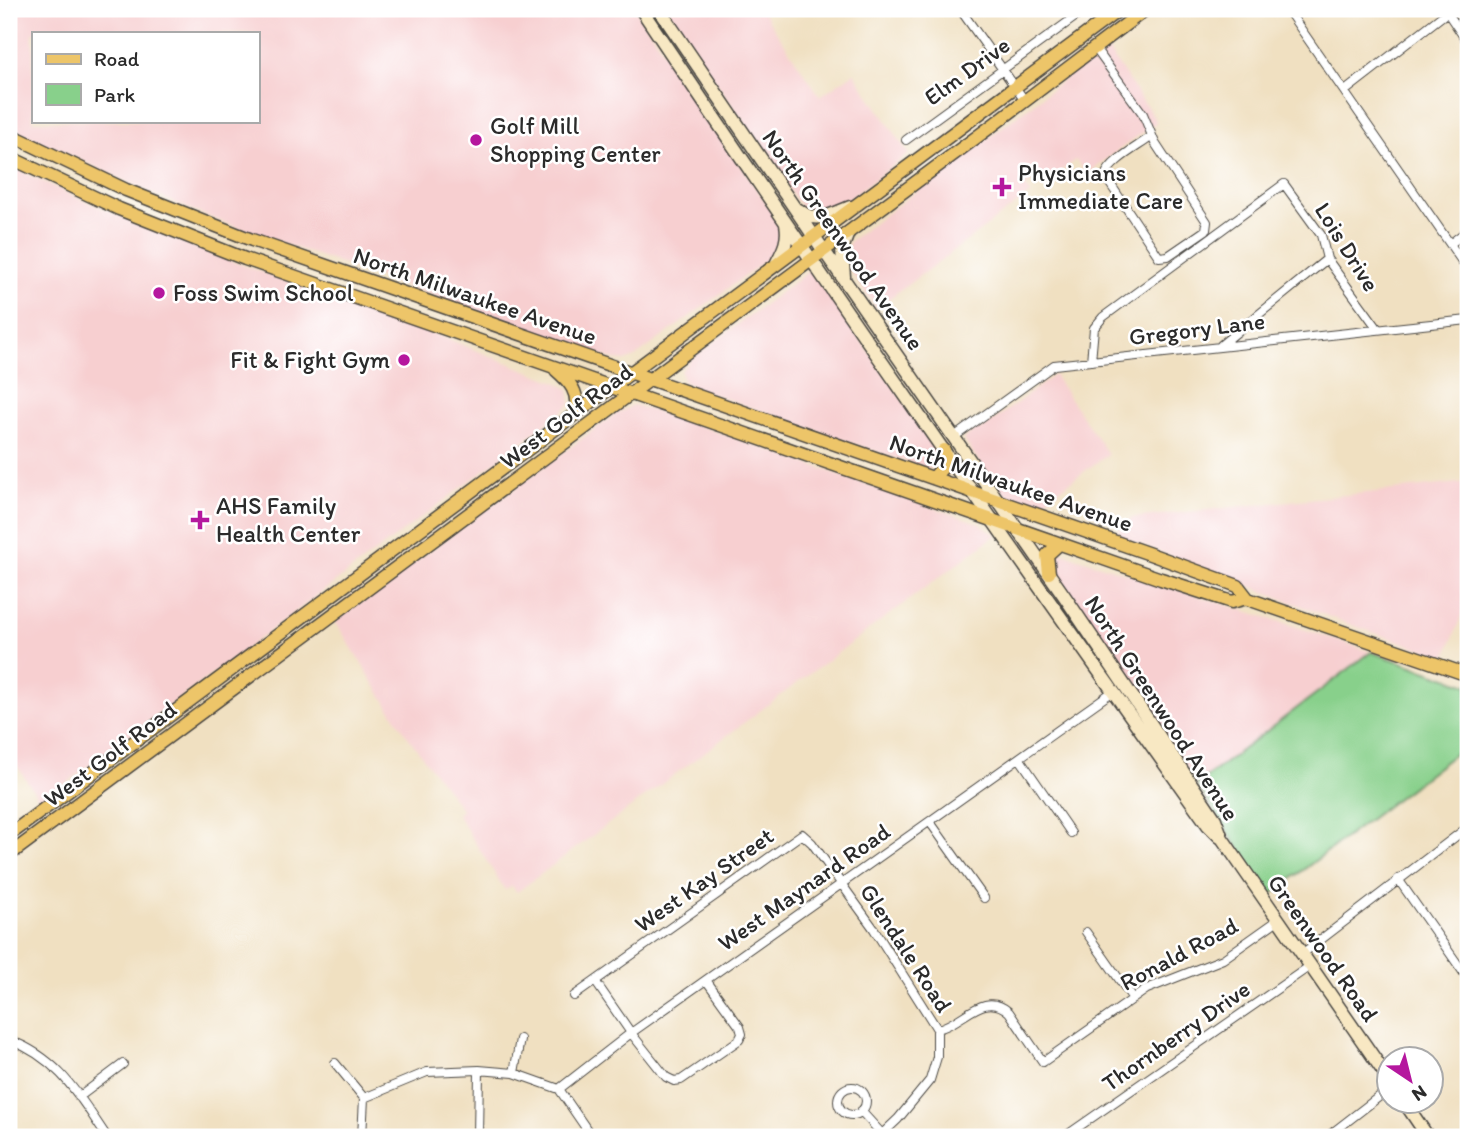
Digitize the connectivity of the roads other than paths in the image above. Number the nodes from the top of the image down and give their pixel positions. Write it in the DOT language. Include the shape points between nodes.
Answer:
graph roads {
  1 [pos="641,9"];
  2 [pos="659,9"];
  3 [pos="960,9"];
  4 [pos="1086,9"];
  5 [pos="1119,9"];
  6 [pos="1146,9"];
  7 [pos="1287,9"];
  8 [pos="1448,10"];
  9 [pos="1468,43"];
  10 [pos="1095,48"];
  11 [pos="1002,69"];
  12 [pos="1014,86"];
  13 [pos="1345,91"];
  14 [pos="1025,101"];
  15 [pos="9,134"];
  16 [pos="1152,136"];
  17 [pos="906,140"];
  18 [pos="9,157"];
  19 [pos="786,196"];
  20 [pos="853,205"];
  21 [pos="786,224"];
  22 [pos="1468,230"];
  23 [pos="848,233"];
  24 [pos="813,235"];
  25 [pos="801,244"];
  26 [pos="1450,244"];
  27 [pos="824,251"];
  28 [pos="1327,259"];
  29 [pos="812,260"];
  30 [pos="777,262"];
  31 [pos="1468,270"];
  32 [pos="845,280"];
  33 [pos="1468,320"];
  34 [pos="1378,330"];
  35 [pos="1221,345"];
  36 [pos="1091,361"];
  37 [pos="553,368"];
  38 [pos="629,372"];
  39 [pos="650,379"];
  40 [pos="609,387"];
  41 [pos="630,394"];
  42 [pos="575,412"];
  43 [pos="954,437"];
  44 [pos="944,450"];
  45 [pos="933,478"];
  46 [pos="974,492"];
  47 [pos="999,501"];
  48 [pos="993,521"];
  49 [pos="1018,529"];
  50 [pos="1059,544"];
  51 [pos="1049,573"];
  52 [pos="1247,598"];
  53 [pos="1468,675"];
  54 [pos="1112,692"];
  55 [pos="1020,759"];
  56 [pos="930,822"];
  57 [pos="1468,827"];
  58 [pos="1072,833"];
  59 [pos="9,835"];
  60 [pos="1222,838"];
  61 [pos="9,855"];
  62 [pos="1398,879"];
  63 [pos="841,886"];
  64 [pos="984,898"];
  65 [pos="1279,920"];
  66 [pos="1086,932"];
  67 [pos="1302,954"];
  68 [pos="1310,966"];
  69 [pos="1468,979"];
  70 [pos="706,980"];
  71 [pos="595,981"];
  72 [pos="574,996"];
  73 [pos="1133,999"];
  74 [pos="937,1029"];
  75 [pos="631,1033"];
  76 [pos="520,1039"];
  77 [pos="9,1040"];
  78 [pos="1376,1061"];
  79 [pos="335,1063"];
  80 [pos="123,1064"];
  81 [pos="479,1070"];
  82 [pos="514,1073"];
  83 [pos="559,1089"];
  84 [pos="79,1097"];
  85 [pos="364,1098"];
  86 [pos="1376,1098"];
  87 [pos="861,1111"];
  88 [pos="1412,1114"];
  89 [pos="881,1136"];
  90 [pos="107,1137"];
  91 [pos="362,1137"];
  92 [pos="478,1137"];
  93 [pos="592,1137"];
  94 [pos="1064,1137"];
  95 [pos="1327,1137"];
  96 [pos="1428,1137"];
  1 -- 21 [label="main road, North Greenwood Avenue"];
  2 -- 19 [label="main road, North Greenwood Avenue"];
  3 -- 11 [label="street"];
  4 -- 11 [label="street, Elm Drive"];
  5 -- 12 [label="main road, West Golf Road"];
  6 -- 10 [label="main road, West Golf Road"];
  7 -- 13 [label="street"];
  8 -- 9 [label="street"];
  8 -- 13 [label="street"];
  10 -- 14 [label="main road, West Golf Road"];
  10 -- 16 [label="street" via="1143,114"];
  11 -- 12 [label="street"];
  11 -- 17 [label="street, Elm Drive"];
  12 -- 14 [label="street"];
  12 -- 20 [label="main road, West Golf Road"];
  13 -- 26 [label="street"];
  14 -- 23 [label="main road, West Golf Road"];
  15 -- 38 [label="main road, North Milwaukee Avenue" via="210,224"];
  16 -- 16 [label="street" via="1207,222 1206,230 1168,256 1159,257 1105,176"];
  18 -- 37 [label="main road, North Milwaukee Avenue" via="203,244"];
  19 -- 20 [label="main road" via="803,214 814,218"];
  19 -- 24 [label="main road, North Greenwood Avenue"];
  20 -- 24 [label="main road, West Golf Road"];
  21 -- 25 [label="main road, North Greenwood Avenue"];
  21 -- 30 [label="main road" via="785,248"];
  22 -- 26 [label="street"];
  23 -- 27 [label="main road, West Golf Road"];
  23 -- 32 [label="main road" via="842,250"];
  24 -- 25 [label="main road, West Golf Road"];
  24 -- 27 [label="main road, North Greenwood Avenue"];
  25 -- 29 [label="main road, North Greenwood Avenue"];
  25 -- 30 [label="main road, West Golf Road"];
  26 -- 31 [label="street"];
  27 -- 29 [label="main road, West Golf Road"];
  27 -- 32 [label="main road, North Greenwood Avenue"];
  28 -- 34 [label="street, Lois Drive"];
  28 -- 35 [label="street"];
  28 -- 36 [label="street, Lois Drive" via="1321,235 1284,184 1103,317 1094,328"];
  29 -- 39 [label="main road, West Golf Road"];
  29 -- 44 [label="main road, North Greenwood Avenue"];
  30 -- 38 [label="main road, West Golf Road"];
  32 -- 43 [label="main road, North Greenwood Avenue"];
  33 -- 34 [label="street, Gregory Lane"];
  34 -- 35 [label="street, Gregory Lane"];
  35 -- 36 [label="street, Gregory Lane"];
  36 -- 43 [label="street, Gregory Lane" via="1052,365"];
  37 -- 40 [label="main road, North Milwaukee Avenue"];
  37 -- 42 [label="main road" via="575,390"];
  38 -- 39 [label="main road, North Milwaukee Avenue"];
  38 -- 40 [label="main road, West Golf Road"];
  39 -- 41 [label="main road, West Golf Road"];
  39 -- 45 [label="main road, North Milwaukee Avenue"];
  40 -- 41 [label="main road, North Milwaukee Avenue"];
  40 -- 42 [label="main road, West Golf Road"];
  41 -- 48 [label="main road, North Milwaukee Avenue"];
  41 -- 61 [label="main road, West Golf Road"];
  42 -- 59 [label="main road, West Golf Road"];
  43 -- 47 [label="main road, North Greenwood Avenue"];
  44 -- 45 [label="main road" via="947,463"];
  44 -- 46 [label="main road, North Greenwood Avenue"];
  45 -- 46 [label="main road, North Milwaukee Avenue"];
  46 -- 47 [label="main road, North Milwaukee Avenue"];
  46 -- 48 [label="main road, North Greenwood Avenue"];
  47 -- 49 [label="main road, North Greenwood Avenue"];
  47 -- 52 [label="main road, North Milwaukee Avenue" via="1238,586"];
  48 -- 49 [label="main road, North Milwaukee Avenue"];
  48 -- 54 [label="main road, North Greenwood Avenue"];
  49 -- 50 [label="main road, North Milwaukee Avenue"];
  49 -- 51 [label="main road, North Greenwood Avenue"];
  50 -- 51 [label="main road" via="1047,555"];
  50 -- 52 [label="main road, North Milwaukee Avenue" via="1232,602"];
  51 -- 60 [label="main road, North Greenwood Avenue" via="1215,820"];
  52 -- 53 [label="main road, North Milwaukee Avenue"];
  54 -- 55 [label="street, West Maynard Road"];
  54 -- 60 [label="main road, North Greenwood Avenue"];
  55 -- 56 [label="street, West Maynard Road"];
  55 -- 58 [label="street"];
  56 -- 63 [label="street, West Maynard Road"];
  56 -- 64 [label="street"];
  57 -- 62 [label="street"];
  60 -- 65 [label="main road, Greenwood Road"];
  62 -- 67 [label="street"];
  62 -- 69 [label="street"];
  63 -- 70 [label="street, West Maynard Road"];
  63 -- 71 [label="street, West Kay Street" via="802,834"];
  63 -- 74 [label="street, Glendale Road"];
  65 -- 67 [label="main road, Greenwood Road"];
  65 -- 73 [label="street, Ronald Road" via="1223,959"];
  66 -- 73 [label="street"];
  67 -- 68 [label="main road, Greenwood Road"];
  68 -- 78 [label="main road, Greenwood Road"];
  68 -- 94 [label="street, Thornberry Drive"];
  70 -- 75 [label="street, West Maynard Road"];
  70 -- 75 [label="street" via="740,1027 739,1040 674,1081"];
  71 -- 72 [label="street, West Kay Street"];
  71 -- 75 [label="street"];
  73 -- 74 [label="street, Ronald Road" via="1043,1062 1002,1006 985,1004"];
  74 -- 89 [label="street, Glendale Road" via="937,1057 930,1080"];
  75 -- 83 [label="street, West Maynard Road"];
  76 -- 82 [label="street"];
  77 -- 84 [label="street" via="45,1058"];
  79 -- 85 [label="street"];
  80 -- 84 [label="street"];
  81 -- 82 [label="street"];
  81 -- 85 [label="street" via="427,1072"];
  81 -- 92 [label="street"];
  82 -- 83 [label="street"];
  83 -- 93 [label="street"];
  84 -- 90 [label="street"];
  85 -- 91 [label="street"];
  86 -- 95 [label="street"];
  87 -- 89 [label="street"];
  88 -- 96 [label="main road"];
}
